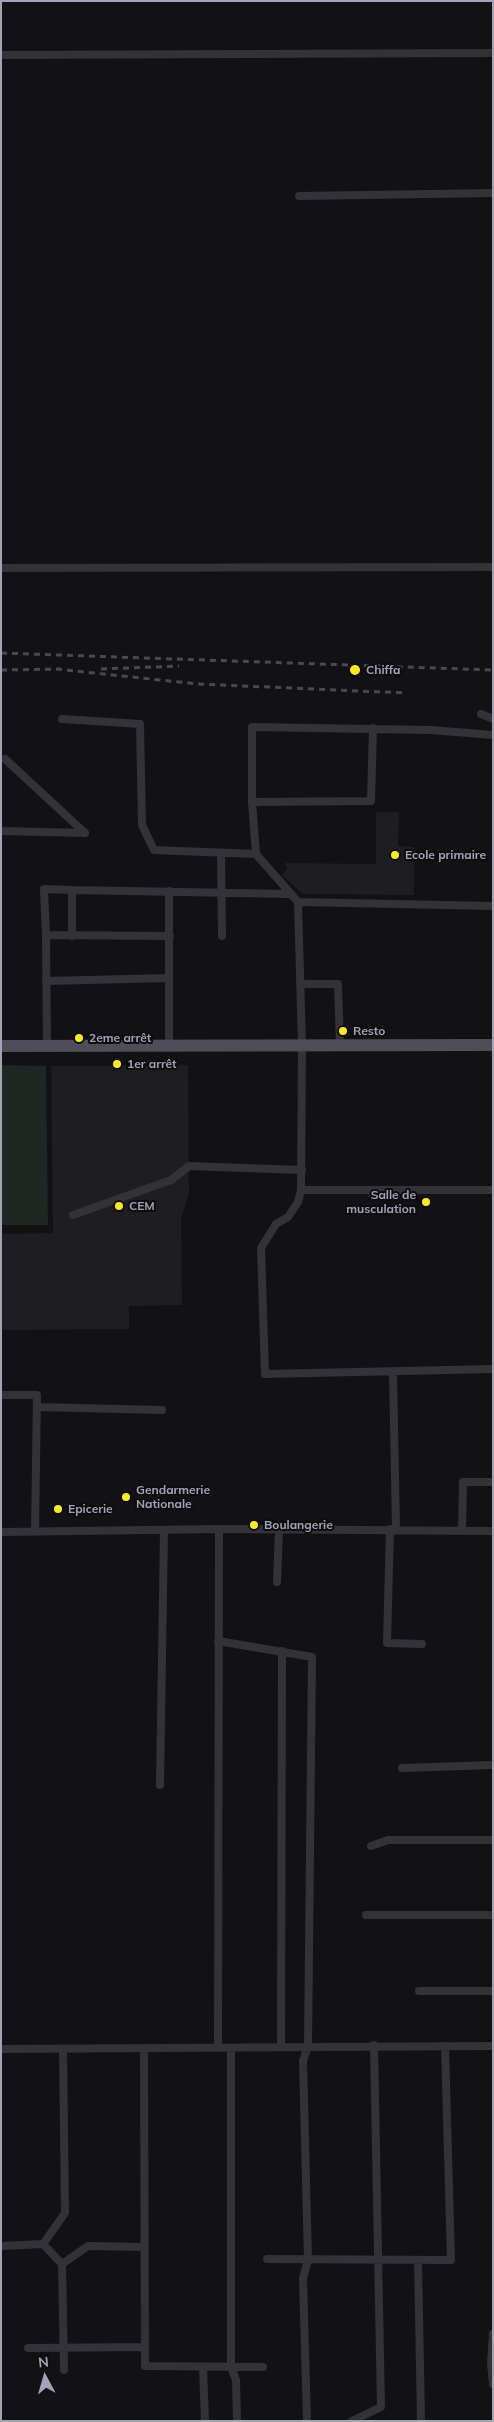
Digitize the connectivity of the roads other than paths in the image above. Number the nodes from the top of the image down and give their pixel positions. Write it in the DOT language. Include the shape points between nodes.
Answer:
graph roads {
  1 [pos="493,53"];
  2 [pos="1,55"];
  3 [pos="493,193"];
  4 [pos="299,196"];
  5 [pos="493,567"];
  6 [pos="1,568"];
  7 [pos="480,714"];
  8 [pos="62,719"];
  9 [pos="493,719"];
  10 [pos="373,728"];
  11 [pos="493,735"];
  12 [pos="5,760"];
  13 [pos="252,802"];
  14 [pos="1,831"];
  15 [pos="221,853"];
  16 [pos="256,854"];
  17 [pos="72,890"];
  18 [pos="169,891"];
  19 [pos="221,892"];
  20 [pos="289,894"];
  21 [pos="298,902"];
  22 [pos="493,906"];
  23 [pos="46,935"];
  24 [pos="72,936"];
  25 [pos="170,936"];
  26 [pos="222,936"];
  27 [pos="168,978"];
  28 [pos="46,981"];
  29 [pos="300,984"];
  30 [pos="493,1045"];
  31 [pos="1,1046"];
  32 [pos="48,1046"];
  33 [pos="169,1046"];
  34 [pos="302,1046"];
  35 [pos="340,1046"];
  36 [pos="302,1170"];
  37 [pos="301,1190"];
  38 [pos="493,1190"];
  39 [pos="73,1215"];
  40 [pos="493,1369"];
  41 [pos="393,1372"];
  42 [pos="1,1395"];
  43 [pos="37,1407"];
  44 [pos="162,1410"];
  45 [pos="493,1482"];
  46 [pos="393,1529"];
  47 [pos="164,1530"];
  48 [pos="219,1530"];
  49 [pos="279,1530"];
  50 [pos="462,1531"];
  51 [pos="493,1531"];
  52 [pos="1,1532"];
  53 [pos="35,1532"];
  54 [pos="277,1582"];
  55 [pos="218,1642"];
  56 [pos="422,1644"];
  57 [pos="282,1651"];
  58 [pos="493,1765"];
  59 [pos="402,1768"];
  60 [pos="160,1785"];
  61 [pos="493,1840"];
  62 [pos="371,1846"];
  63 [pos="366,1915"];
  64 [pos="493,1915"];
  65 [pos="419,1991"];
  66 [pos="493,1991"];
  67 [pos="281,2046"];
  68 [pos="308,2046"];
  69 [pos="374,2046"];
  70 [pos="445,2046"];
  71 [pos="493,2046"];
  72 [pos="218,2048"];
  73 [pos="231,2048"];
  74 [pos="1,2049"];
  75 [pos="63,2049"];
  76 [pos="144,2049"];
  77 [pos="43,2244"];
  78 [pos="1,2246"];
  79 [pos="145,2247"];
  80 [pos="267,2259"];
  81 [pos="308,2260"];
  82 [pos="378,2260"];
  83 [pos="418,2260"];
  84 [pos="62,2264"];
  85 [pos="493,2334"];
  86 [pos="64,2347"];
  87 [pos="28,2348"];
  88 [pos="145,2348"];
  89 [pos="203,2367"];
  90 [pos="231,2367"];
  91 [pos="262,2367"];
  92 [pos="64,2370"];
  93 [pos="493,2384"];
  94 [pos="205,2421"];
  95 [pos="237,2421"];
  96 [pos="307,2421"];
  97 [pos="352,2421"];
  98 [pos="421,2421"];
  1 -- 2 [label="street"];
  3 -- 4 [label="street"];
  5 -- 6 [label="street"];
  7 -- 9 [label="street"];
  8 -- 15 [label="street" via="140,724 142,825 154,850"];
  10 -- 11 [label="street"];
  10 -- 13 [label="street" via="371,801"];
  10 -- 13 [label="street" via="252,727"];
  12 -- 14 [label="street" via="85,833"];
  13 -- 16 [label="street"];
  15 -- 16 [label="street"];
  15 -- 19 [label="street"];
  16 -- 20 [label="street"];
  17 -- 18 [label="street"];
  17 -- 23 [label="street" via="44,889"];
  17 -- 24 [label="street"];
  18 -- 19 [label="street"];
  18 -- 25 [label="street"];
  19 -- 20 [label="street"];
  19 -- 26 [label="street"];
  20 -- 21 [label="street"];
  21 -- 22 [label="street"];
  21 -- 29 [label="street"];
  23 -- 24 [label="street"];
  23 -- 28 [label="street"];
  24 -- 25 [label="street"];
  25 -- 27 [label="street"];
  27 -- 28 [label="street"];
  27 -- 33 [label="street"];
  28 -- 32 [label="street"];
  29 -- 34 [label="street"];
  29 -- 35 [label="street" via="338,984"];
  30 -- 35 [label="main road"];
  31 -- 32 [label="main road"];
  32 -- 33 [label="main road"];
  33 -- 34 [label="main road"];
  34 -- 35 [label="main road"];
  34 -- 36 [label="street"];
  36 -- 37 [label="street"];
  36 -- 39 [label="street" via="189,1166 171,1180"];
  37 -- 38 [label="street"];
  37 -- 41 [label="street" via="288,1218 276,1224 260,1248 265,1374"];
  40 -- 41 [label="street"];
  41 -- 46 [label="street"];
  42 -- 43 [label="street" via="37,1396"];
  43 -- 44 [label="street"];
  43 -- 53 [label="street"];
  45 -- 50 [label="street" via="463,1482"];
  46 -- 49 [label="street"];
  46 -- 50 [label="street"];
  46 -- 56 [label="street" via="387,1643"];
  47 -- 48 [label="street"];
  47 -- 53 [label="street"];
  47 -- 60 [label="street"];
  48 -- 49 [label="street"];
  48 -- 55 [label="street"];
  49 -- 54 [label="street"];
  50 -- 51 [label="street"];
  52 -- 53 [label="street"];
  55 -- 57 [label="street"];
  55 -- 72 [label="street"];
  57 -- 67 [label="street"];
  57 -- 68 [label="street" via="312,1657"];
  58 -- 59 [label="street"];
  61 -- 62 [label="street" via="388,1840"];
  63 -- 64 [label="street"];
  65 -- 66 [label="street"];
  67 -- 68 [label="street"];
  67 -- 73 [label="street"];
  68 -- 69 [label="street"];
  68 -- 81 [label="street" via="303,2061"];
  69 -- 70 [label="street"];
  69 -- 82 [label="street"];
  70 -- 71 [label="street"];
  70 -- 83 [label="street" via="451,2260"];
  72 -- 73 [label="street"];
  72 -- 76 [label="street"];
  73 -- 90 [label="street"];
  74 -- 75 [label="street"];
  75 -- 76 [label="street"];
  75 -- 77 [label="street" via="64,2213"];
  76 -- 79 [label="street"];
  77 -- 78 [label="street"];
  77 -- 84 [label="street"];
  79 -- 84 [label="street" via="88,2246"];
  79 -- 88 [label="street"];
  80 -- 81 [label="street"];
  81 -- 82 [label="street"];
  81 -- 96 [label="street" via="303,2278"];
  82 -- 83 [label="street"];
  82 -- 97 [label="street" via="381,2407"];
  83 -- 98 [label="street"];
  84 -- 86 [label="street"];
  85 -- 93 [label="street"];
  86 -- 87 [label="street"];
  86 -- 88 [label="street"];
  86 -- 92 [label="street"];
  88 -- 89 [label="street" via="145,2366"];
  89 -- 90 [label="street"];
  89 -- 94 [label="street"];
  90 -- 91 [label="street"];
  90 -- 95 [label="street" via="236,2380"];
}
